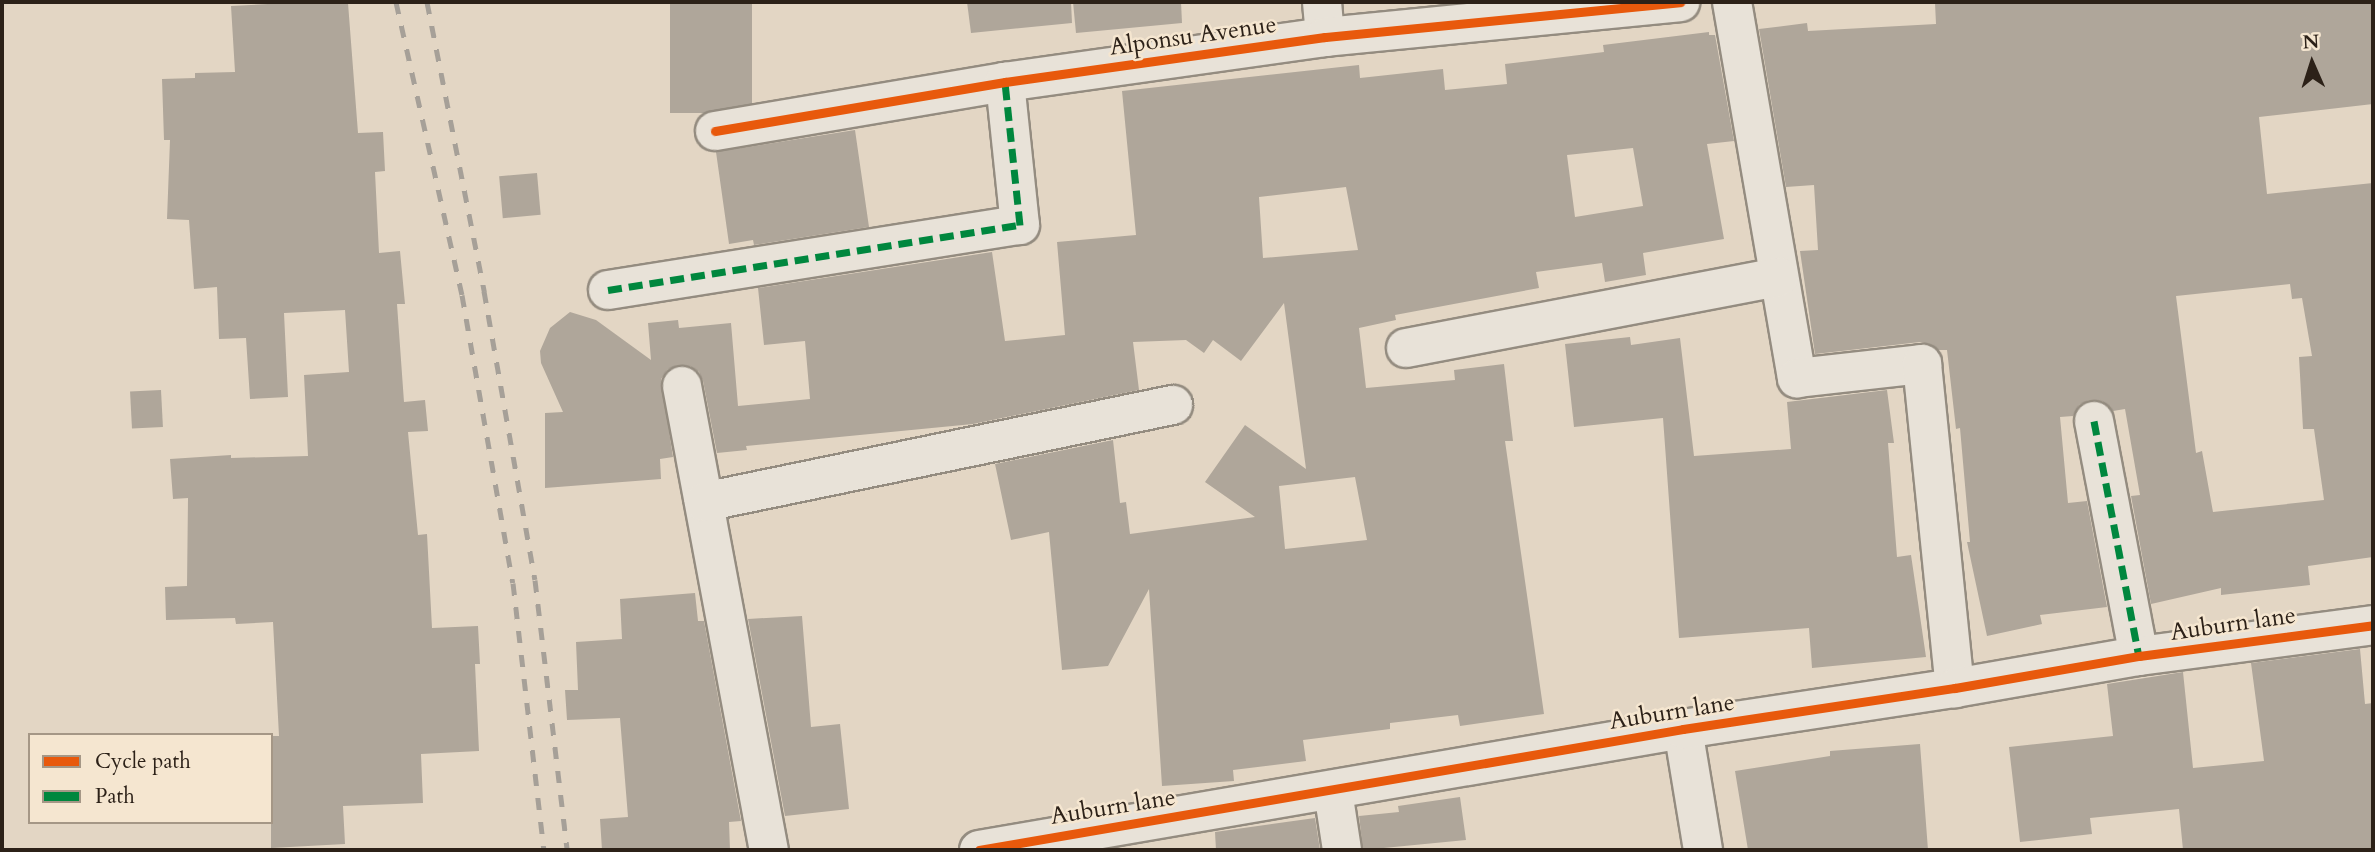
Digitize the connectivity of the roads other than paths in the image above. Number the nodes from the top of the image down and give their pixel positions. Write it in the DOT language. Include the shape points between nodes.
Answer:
graph roads {
  1 [pos="1680,2"];
  2 [pos="1732,2"];
  3 [pos="1324,19"];
  4 [pos="1004,82"];
  5 [pos="715,131"];
  6 [pos="1777,277"];
  7 [pos="608,290"];
  8 [pos="1406,348"];
  9 [pos="682,386"];
  10 [pos="1173,405"];
  11 [pos="2094,421"];
  12 [pos="704,502"];
  13 [pos="2373,625"];
  14 [pos="2139,656"];
  15 [pos="1955,688"];
  16 [pos="1683,729"];
  17 [pos="1333,791"];
  18 [pos="1019,846"];
  19 [pos="769,850"];
  20 [pos="979,850"];
  21 [pos="1342,850"];
  22 [pos="1703,850"];
  1 -- 3 [label="street, Alponsu Avenue"];
  2 -- 6 [label="street"];
  3 -- 4 [label="street, Alponsu Avenue"];
  4 -- 5 [label="street, Alponsu Avenue"];
  4 -- 7 [label="street" via="1020,225"];
  6 -- 8 [label="street"];
  6 -- 15 [label="street" via="1797,378 1922,364"];
  9 -- 12 [label="street"];
  10 -- 12 [label="street"];
  11 -- 14 [label="street"];
  12 -- 19 [label="street"];
  13 -- 14 [label="street, Auburn lane"];
  14 -- 15 [label="street, Auburn lane"];
  15 -- 16 [label="street, Auburn lane"];
  16 -- 17 [label="street, Auburn lane"];
  16 -- 22 [label="street"];
  17 -- 18 [label="street, Auburn lane"];
  17 -- 21 [label="street"];
  18 -- 20 [label="street, Auburn lane"];
}
